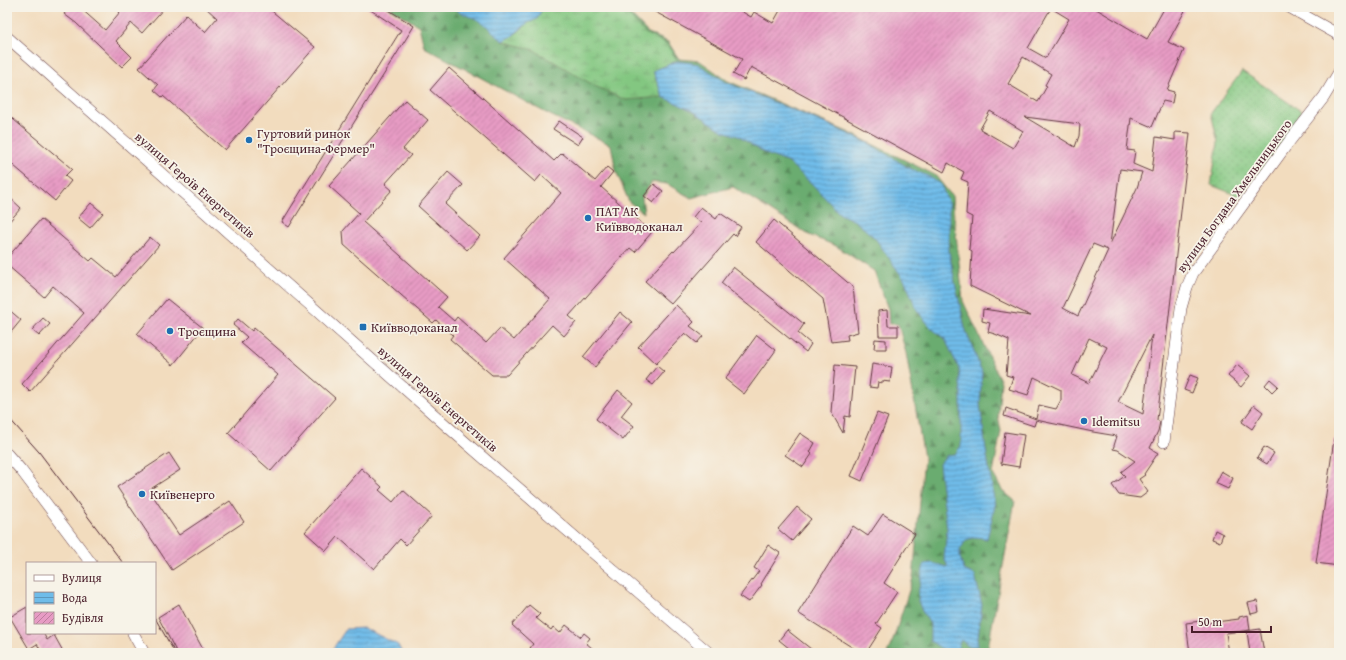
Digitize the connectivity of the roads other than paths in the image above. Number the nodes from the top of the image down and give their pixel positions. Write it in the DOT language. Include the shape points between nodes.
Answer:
graph roads {
  1 [pos="1289,7"];
  2 [pos="1339,35"];
  3 [pos="7,37"];
  4 [pos="1339,72"];
  5 [pos="1164,442"];
  6 [pos="7,454"];
  7 [pos="90,562"];
  8 [pos="134,634"];
  9 [pos="144,653"];
  10 [pos="709,653"];
  1 -- 2 [label="street"];
  3 -- 10 [label="street, вулиця Героїв Енергетиків" via="457,435"];
  4 -- 5 [label="street, вулиця Богдана Хмельницького" via="1324,97 1193,273 1181,308"];
  6 -- 7 [label="street"];
  8 -- 9 [label="street"];
}
